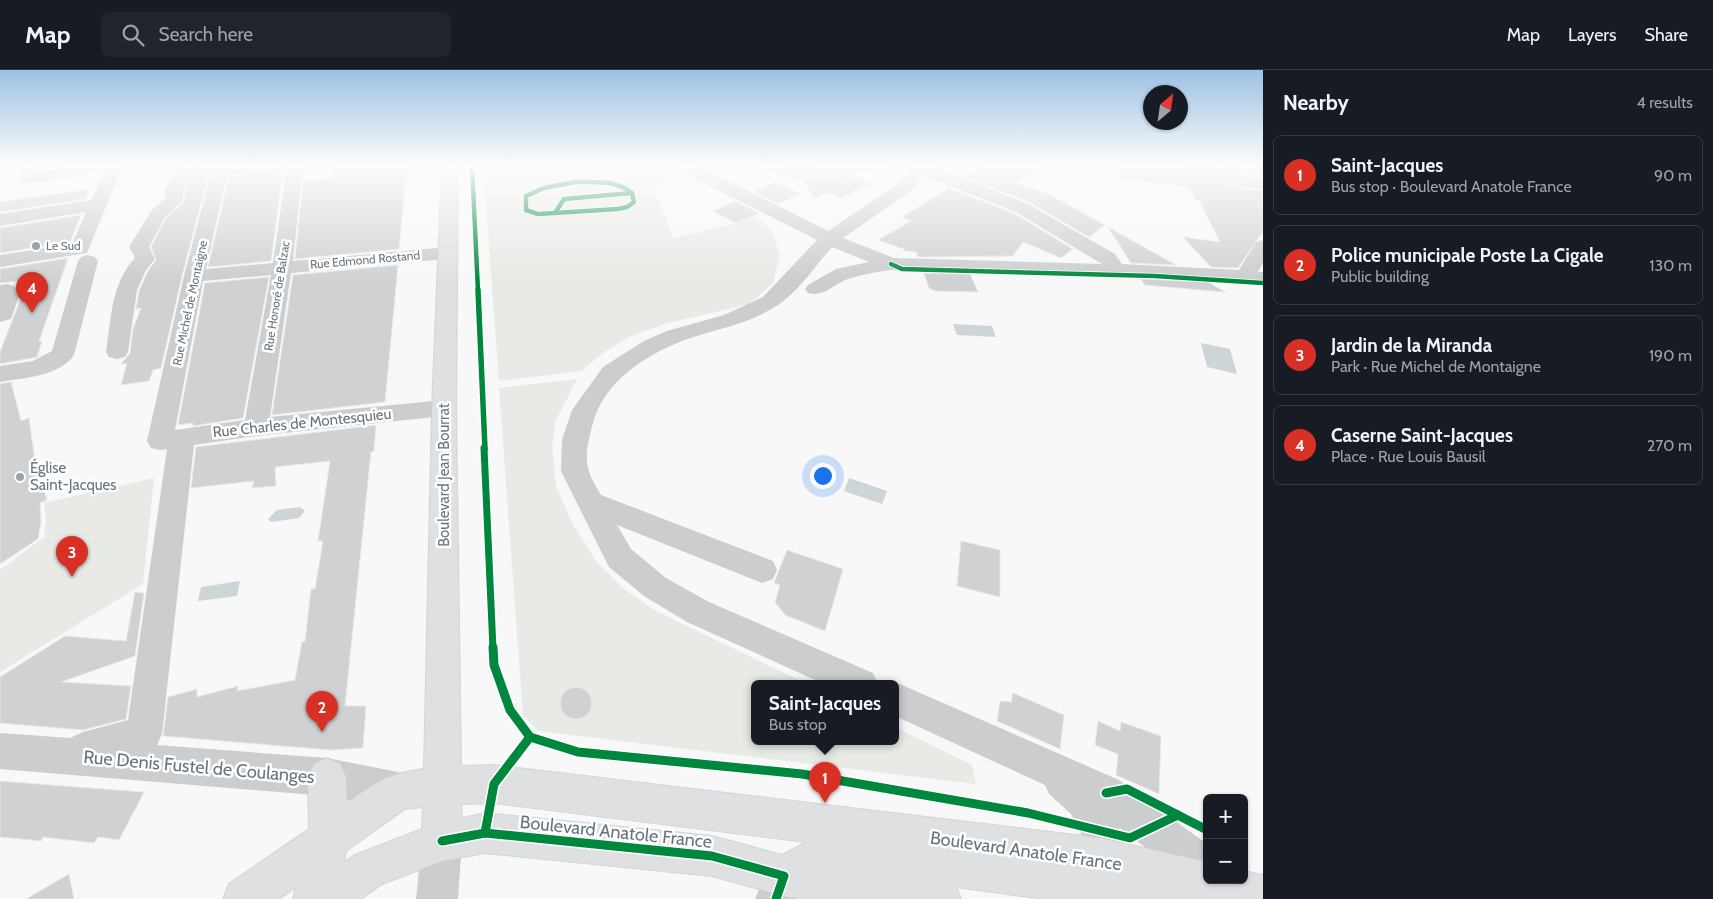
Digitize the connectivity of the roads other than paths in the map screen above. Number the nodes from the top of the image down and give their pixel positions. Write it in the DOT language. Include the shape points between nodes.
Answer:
graph roads {
  1 [pos="100,204"];
  2 [pos="171,204"];
  3 [pos="212,204"];
  4 [pos="290,204"];
  5 [pos="448,204"];
  6 [pos="760,204"];
  7 [pos="881,204"];
  8 [pos="1011,204"];
  9 [pos="0,220"];
  10 [pos="829,239"];
  11 [pos="1263,246"];
  12 [pos="446,254"];
  13 [pos="84,255"];
  14 [pos="0,262"];
  15 [pos="891,264"];
  16 [pos="282,267"];
  17 [pos="1116,270"];
  18 [pos="194,276"];
  19 [pos="1254,278"];
  20 [pos="814,289"];
  21 [pos="0,291"];
  22 [pos="1,318"];
  23 [pos="117,352"];
  24 [pos="0,374"];
  25 [pos="444,408"];
  26 [pos="256,427"];
  27 [pos="171,439"];
  28 [pos="590,502"];
  29 [pos="762,570"];
  30 [pos="852,680"];
  31 [pos="899,701"];
  32 [pos="0,751"];
  33 [pos="63,755"];
  34 [pos="1048,769"];
  35 [pos="326,777"];
  36 [pos="443,785"];
  37 [pos="398,792"];
  38 [pos="329,840"];
  39 [pos="442,841"];
  40 [pos="1100,858"];
  41 [pos="1203,863"];
  42 [pos="780,888"];
  43 [pos="1256,891"];
  44 [pos="244,899"];
  45 [pos="314,899"];
  46 [pos="325,899"];
  47 [pos="437,899"];
  48 [pos="940,899"];
  1 -- 9 [label="street"];
  1 -- 13 [label="street"];
  2 -- 23 [label="street" via="158,214 139,247 145,259 135,267 128,289"];
  3 -- 18 [label="street, Rue Michel de Montaigne"];
  4 -- 16 [label="street, Rue Honoré de Balzac"];
  5 -- 12 [label="main road, Boulevard Jean Bourrat"];
  6 -- 10 [label="street"];
  7 -- 10 [label="street"];
  8 -- 17 [label="street" via="1108,258"];
  10 -- 15 [label="street"];
  10 -- 28 [label="street" via="770,301 732,320 652,346 605,378 584,410 575,440 575,471"];
  11 -- 19 [label="street"];
  12 -- 16 [label="street, Rue Edmond Rostand"];
  12 -- 25 [label="main road, Boulevard Jean Bourrat"];
  13 -- 14 [label="street"];
  13 -- 24 [label="street" via="62,355 39,367"];
  15 -- 17 [label="street"];
  15 -- 20 [label="street" via="843,273"];
  16 -- 18 [label="street, Rue Edmond Rostand"];
  16 -- 26 [label="street, Rue Honoré de Balzac"];
  17 -- 19 [label="street"];
  18 -- 27 [label="street, Rue Michel de Montaigne"];
  21 -- 22 [label="street" via="10,292"];
  25 -- 26 [label="street, Rue Charles de Montesquieu"];
  25 -- 36 [label="main road, Boulevard Jean Bourrat"];
  26 -- 27 [label="street, Rue Charles de Montesquieu"];
  27 -- 33 [label="street, Rue Michel de Montaigne" via="144,734"];
  28 -- 29 [label="street"];
  28 -- 30 [label="street" via="620,558 655,587 698,612"];
  31 -- 34 [label="street"];
  32 -- 33 [label="street, Rue Denis Fustel de Coulanges"];
  33 -- 35 [label="street, Rue Denis Fustel de Coulanges"];
  34 -- 40 [label="street" via="1085,800 1101,830"];
  34 -- 41 [label="street" via="1106,793 1187,855"];
  35 -- 37 [label="street, Rue Denis Fustel de Coulanges"];
  35 -- 38 [label="main road"];
  36 -- 37 [label="main road, Boulevard Anatole France"];
  36 -- 39 [label="main road, Boulevard Jean Bourrat"];
  36 -- 40 [label="main road, Boulevard Anatole France" via="506,784"];
  37 -- 38 [label="main road, Boulevard Anatole France"];
  38 -- 44 [label="main road, Boulevard Anatole France"];
  38 -- 45 [label="main road"];
  39 -- 42 [label="main road, Boulevard Anatole France" via="485,833 712,856"];
  39 -- 46 [label="main road, Boulevard Anatole France" via="370,868"];
  39 -- 47 [label="street"];
  40 -- 43 [label="main road, Boulevard Anatole France"];
  42 -- 43 [label="main road, Boulevard Anatole France" via="832,850 1196,899"];
  42 -- 48 [label="main road, Boulevard Anatole France"];
}
